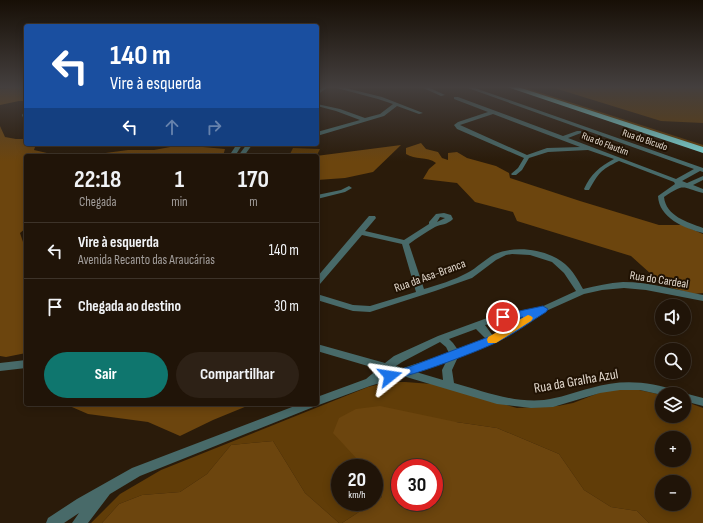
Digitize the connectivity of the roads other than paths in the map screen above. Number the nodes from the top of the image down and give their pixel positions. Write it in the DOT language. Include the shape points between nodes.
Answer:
graph roads {
  1 [pos="342,111"];
  2 [pos="387,111"];
  3 [pos="417,111"];
  4 [pos="537,111"];
  5 [pos="581,111"];
  6 [pos="585,111"];
  7 [pos="601,111"];
  8 [pos="602,111"];
  9 [pos="493,112"];
  10 [pos="421,113"];
  11 [pos="606,113"];
  12 [pos="364,120"];
  13 [pos="642,130"];
  14 [pos="579,132"];
  15 [pos="319,133"];
  16 [pos="564,138"];
  17 [pos="703,144"];
  18 [pos="589,148"];
  19 [pos="703,150"];
  20 [pos="527,157"];
  21 [pos="619,159"];
  22 [pos="701,170"];
  23 [pos="514,174"];
  24 [pos="703,178"];
  25 [pos="677,183"];
  26 [pos="688,185"];
  27 [pos="349,188"];
  28 [pos="587,189"];
  29 [pos="703,191"];
  30 [pos="319,197"];
  31 [pos="372,218"];
  32 [pos="433,225"];
  33 [pos="703,231"];
  34 [pos="360,232"];
  35 [pos="405,243"];
  36 [pos="319,280"];
  37 [pos="581,292"];
  38 [pos="421,293"];
  39 [pos="319,298"];
  40 [pos="703,298"];
  41 [pos="543,309"];
  42 [pos="478,325"];
  43 [pos="441,338"];
  44 [pos="491,340"];
  45 [pos="319,348"];
  46 [pos="455,354"];
  47 [pos="24,364"];
  48 [pos="0,367"];
  49 [pos="386,368"];
  50 [pos="401,373"];
  51 [pos="367,383"];
  52 [pos="449,386"];
  53 [pos="655,389"];
  54 [pos="691,399"];
  55 [pos="319,401"];
  56 [pos="703,402"];
  57 [pos="307,406"];
  58 [pos="107,489"];
  59 [pos="54,523"];
  60 [pos="79,523"];
  1 -- 12 [label="street"];
  2 -- 12 [label="street"];
  3 -- 10 [label="street"];
  4 -- 22 [label="street, Rua do Bicudo"];
  5 -- 13 [label="highway"];
  6 -- 13 [label="highway"];
  7 -- 11 [label="highway"];
  8 -- 11 [label="highway"];
  9 -- 16 [label="street, Rua do Flautim"];
  9 -- 20 [label="street" via="457,126"];
  11 -- 17 [label="highway"];
  12 -- 15 [label="street"];
  13 -- 19 [label="highway"];
  14 -- 16 [label="street"];
  16 -- 18 [label="street, Rua do Flautim"];
  18 -- 20 [label="street" via="547,150"];
  18 -- 21 [label="street, Rua do Flautim"];
  20 -- 23 [label="street"];
  21 -- 25 [label="street, Rua do Flautim"];
  21 -- 28 [label="street" via="592,175"];
  22 -- 25 [label="street"];
  24 -- 26 [label="street"];
  25 -- 26 [label="street"];
  25 -- 33 [label="street" via="661,196 663,208 672,216"];
  26 -- 29 [label="street"];
  27 -- 30 [label="street"];
  31 -- 34 [label="street"];
  32 -- 35 [label="street"];
  34 -- 35 [label="street"];
  34 -- 36 [label="street"];
  35 -- 38 [label="street"];
  37 -- 38 [label="street, Rua da Asa-Branca" via="569,273 560,265 549,258 523,252 497,256 470,275"];
  37 -- 40 [label="street, Rua do Cardeal" via="624,285"];
  37 -- 41 [label="street, Rua do Cardeal"];
  38 -- 39 [label="street, Rua da Asa-Branca" via="370,309 353,308"];
  41 -- 42 [label="street"];
  41 -- 44 [label="street"];
  42 -- 43 [label="street"];
  42 -- 44 [label="street"];
  43 -- 46 [label="street" via="450,345"];
  43 -- 49 [label="street" via="398,359"];
  44 -- 46 [label="street"];
  45 -- 49 [label="street, Rua da Gralha Azul"];
  46 -- 50 [label="street"];
  46 -- 52 [label="street" via="447,370"];
  47 -- 48 [label="street"];
  49 -- 50 [label="street, Rua da Gralha Azul"];
  49 -- 51 [label="street"];
  50 -- 51 [label="street"];
  50 -- 52 [label="street, Rua da Gralha Azul"];
  51 -- 55 [label="street"];
  52 -- 53 [label="street, Rua da Gralha Azul" via="497,400 522,404 543,404 602,388 622,386"];
  54 -- 56 [label="street"];
  57 -- 58 [label="street" via="136,472"];
  58 -- 59 [label="street"];
  58 -- 60 [label="street"];
}
